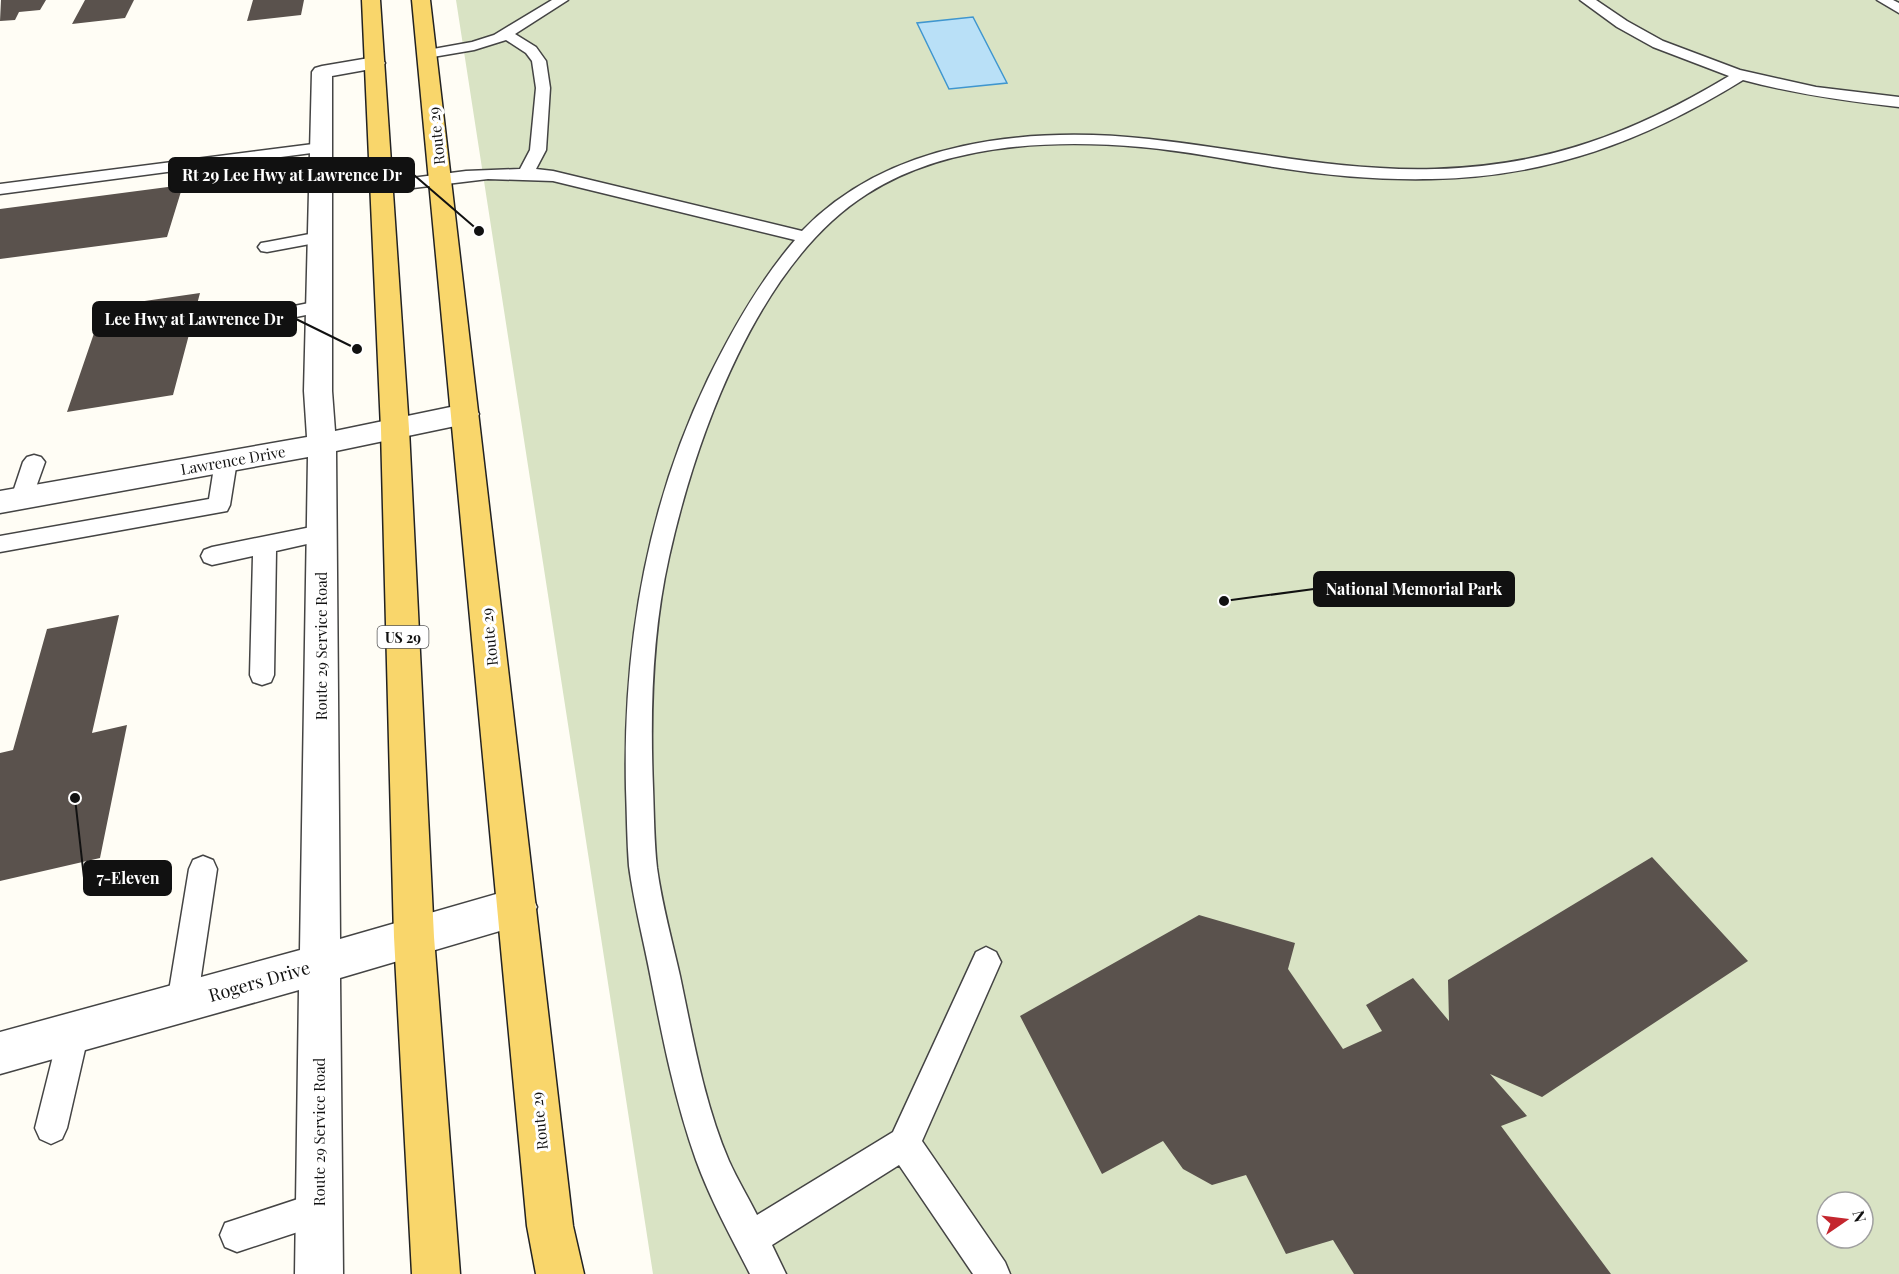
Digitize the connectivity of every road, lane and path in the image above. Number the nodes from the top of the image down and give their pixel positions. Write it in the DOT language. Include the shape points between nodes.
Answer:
graph roads {
  1 [pos="371,0"];
  2 [pos="421,0"];
  3 [pos="561,0"];
  4 [pos="1587,0"];
  5 [pos="1884,0"];
  6 [pos="1899,9"];
  7 [pos="506,34"];
  8 [pos="427,54"];
  9 [pos="375,63"];
  10 [pos="1740,76"];
  11 [pos="1899,102"];
  12 [pos="321,148"];
  13 [pos="526,172"];
  14 [pos="441,178"];
  15 [pos="380,188"];
  16 [pos="0,189"];
  17 [pos="320,237"];
  18 [pos="805,237"];
  19 [pos="267,247"];
  20 [pos="465,414"];
  21 [pos="395,429"];
  22 [pos="322,444"];
  23 [pos="226,461"];
  24 [pos="34,462"];
  25 [pos="11,500"];
  26 [pos="321,533"];
  27 [pos="0,544"];
  28 [pos="265,544"];
  29 [pos="212,556"];
  30 [pos="262,675"];
  31 [pos="203,869"];
  32 [pos="517,907"];
  33 [pos="414,938"];
  34 [pos="986,962"];
  35 [pos="319,964"];
  36 [pos="182,1003"];
  37 [pos="74,1032"];
  38 [pos="0,1053"];
  39 [pos="51,1128"];
  40 [pos="904,1143"];
  41 [pos="320,1209"];
  42 [pos="237,1234"];
  43 [pos="751,1238"];
  44 [pos="320,1274"];
  45 [pos="436,1274"];
  46 [pos="560,1274"];
  47 [pos="769,1274"];
  48 [pos="993,1274"];
  1 -- 9 [label="main road, US 29"];
  2 -- 8 [label="main road, Route 29"];
  3 -- 7 [label="lane"];
  4 -- 10 [label="lane" via="1644,38 1686,58"];
  5 -- 6 [label="lane"];
  7 -- 8 [label="lane" via="474,46"];
  7 -- 13 [label="lane" via="531,50 539,61 543,88 538,150"];
  8 -- 14 [label="main road, Route 29"];
  9 -- 12 [label="street, Route 29 Service Road" via="322,72"];
  9 -- 15 [label="main road, US 29"];
  10 -- 11 [label="lane" via="1801,91"];
  10 -- 18 [label="lane" via="1702,102 1602,146 1547,162 1492,170 1435,174 1324,169 1143,142 1096,140 971,151 891,173 858,190"];
  12 -- 16 [label="lane"];
  12 -- 17 [label="street, Route 29 Service Road"];
  13 -- 14 [label="lane"];
  13 -- 18 [label="lane"];
  14 -- 15 [label="lane"];
  14 -- 20 [label="main road, Route 29"];
  15 -- 21 [label="main road, US 29"];
  17 -- 19 [label="lane"];
  17 -- 22 [label="street, Route 29 Service Road" via="305,310"];
  18 -- 43 [label="lane" via="747,320 712,389 681,466 653,572 642,639 637,722 644,873 683,1064 715,1166"];
  20 -- 21 [label="street, Lawrence Drive"];
  20 -- 32 [label="main road, Route 29"];
  21 -- 22 [label="street, Lawrence Drive"];
  21 -- 33 [label="main road, US 29"];
  22 -- 23 [label="street, Lawrence Drive"];
  22 -- 26 [label="street, Route 29 Service Road"];
  23 -- 25 [label="street, Lawrence Drive"];
  23 -- 27 [label="lane" via="219,505"];
  24 -- 25 [label="lane"];
  26 -- 28 [label="lane"];
  26 -- 35 [label="street, Route 29 Service Road"];
  28 -- 29 [label="lane"];
  28 -- 30 [label="lane"];
  31 -- 36 [label="lane"];
  32 -- 33 [label="street, Rogers Drive"];
  32 -- 46 [label="main road, Route 29" via="550,1226"];
  33 -- 35 [label="street, Rogers Drive"];
  33 -- 45 [label="main road, US 29"];
  34 -- 40 [label="lane"];
  35 -- 36 [label="street, Rogers Drive"];
  35 -- 41 [label="street, Route 29 Service Road"];
  36 -- 37 [label="street, Rogers Drive"];
  37 -- 38 [label="street, Rogers Drive"];
  37 -- 39 [label="lane"];
  40 -- 43 [label="lane"];
  40 -- 48 [label="lane"];
  41 -- 42 [label="lane"];
  41 -- 44 [label="street, Route 29 Service Road"];
  43 -- 47 [label="lane"];
}
